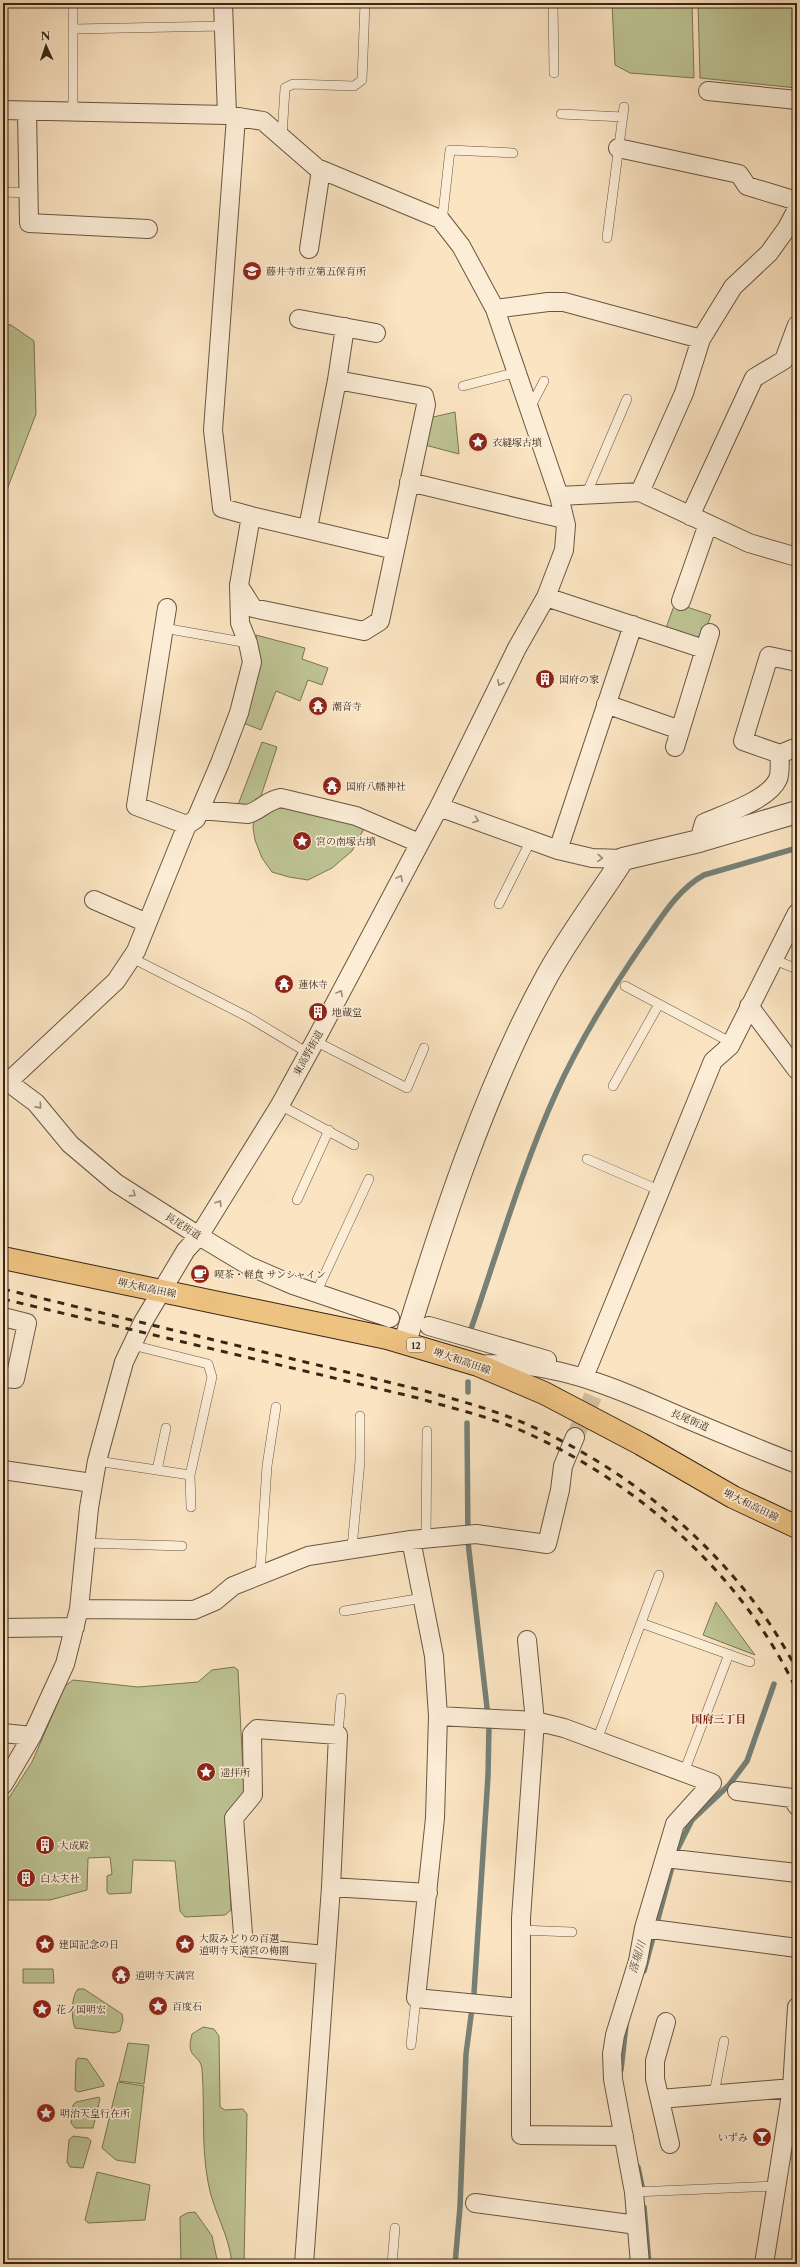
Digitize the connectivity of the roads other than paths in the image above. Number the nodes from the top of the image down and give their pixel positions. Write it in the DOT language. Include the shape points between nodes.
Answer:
graph roads {
  1 [pos="73,3"];
  2 [pos="223,3"];
  3 [pos="365,3"];
  4 [pos="553,3"];
  5 [pos="224,26"];
  6 [pos="74,29"];
  7 [pos="554,73"];
  8 [pos="708,91"];
  9 [pos="797,100"];
  10 [pos="624,107"];
  11 [pos="3,110"];
  12 [pos="27,111"];
  13 [pos="73,112"];
  14 [pos="561,114"];
  15 [pos="231,116"];
  16 [pos="623,117"];
  17 [pos="282,137"];
  18 [pos="618,148"];
  19 [pos="514,153"];
  20 [pos="321,170"];
  21 [pos="3,192"];
  22 [pos="29,194"];
  23 [pos="797,201"];
  24 [pos="797,209"];
  25 [pos="442,222"];
  26 [pos="148,229"];
  27 [pos="607,238"];
  28 [pos="309,249"];
  29 [pos="495,309"];
  30 [pos="299,319"];
  31 [pos="797,325"];
  32 [pos="345,327"];
  33 [pos="376,333"];
  34 [pos="701,339"];
  35 [pos="517,372"];
  36 [pos="337,380"];
  37 [pos="544,381"];
  38 [pos="464,386"];
  39 [pos="628,399"];
  40 [pos="530,409"];
  41 [pos="409,482"];
  42 [pos="640,492"];
  43 [pos="586,495"];
  44 [pos="559,496"];
  45 [pos="251,516"];
  46 [pos="690,516"];
  47 [pos="564,519"];
  48 [pos="708,524"];
  49 [pos="308,528"];
  50 [pos="395,550"];
  51 [pos="796,554"];
  52 [pos="239,585"];
  53 [pos="546,596"];
  54 [pos="681,601"];
  55 [pos="167,608"];
  56 [pos="633,625"];
  57 [pos="164,628"];
  58 [pos="248,643"];
  59 [pos="797,662"];
  60 [pos="606,704"];
  61 [pos="797,747"];
  62 [pos="780,754"];
  63 [pos="439,807"];
  64 [pos="200,810"];
  65 [pos="797,812"];
  66 [pos="187,825"];
  67 [pos="531,840"];
  68 [pos="699,841"];
  69 [pos="419,843"];
  70 [pos="558,850"];
  71 [pos="623,859"];
  72 [pos="94,900"];
  73 [pos="499,904"];
  74 [pos="797,913"];
  75 [pos="147,923"];
  76 [pos="132,958"];
  77 [pos="774,960"];
  78 [pos="797,969"];
  79 [pos="625,986"];
  80 [pos="659,1004"];
  81 [pos="750,1006"];
  82 [pos="732,1042"];
  83 [pos="312,1047"];
  84 [pos="424,1048"];
  85 [pos="797,1070"];
  86 [pos="6,1082"];
  87 [pos="613,1086"];
  88 [pos="280,1105"];
  89 [pos="329,1130"];
  90 [pos="354,1144"];
  91 [pos="587,1160"];
  92 [pos="369,1179"];
  93 [pos="661,1191"];
  94 [pos="297,1200"];
  95 [pos="199,1236"];
  96 [pos="3,1258"];
  97 [pos="163,1291"];
  98 [pos="316,1293"];
  99 [pos="3,1317"];
  100 [pos="390,1318"];
  101 [pos="429,1326"];
  102 [pos="405,1342"];
  103 [pos="132,1345"];
  104 [pos="478,1365"];
  105 [pos="3,1378"];
  106 [pos="591,1382"];
  107 [pos="276,1407"];
  108 [pos="360,1416"];
  109 [pos="166,1428"];
  110 [pos="426,1431"];
  111 [pos="575,1437"];
  112 [pos="97,1461"];
  113 [pos="797,1464"];
  114 [pos="3,1470"];
  115 [pos="157,1470"];
  116 [pos="190,1475"];
  117 [pos="92,1483"];
  118 [pos="191,1507"];
  119 [pos="797,1527"];
  120 [pos="418,1539"];
  121 [pos="86,1543"];
  122 [pos="182,1546"];
  123 [pos="352,1548"];
  124 [pos="260,1574"];
  125 [pos="659,1575"];
  126 [pos="423,1598"];
  127 [pos="79,1609"];
  128 [pos="344,1611"];
  129 [pos="641,1623"];
  130 [pos="75,1627"];
  131 [pos="3,1628"];
  132 [pos="527,1640"];
  133 [pos="729,1654"];
  134 [pos="750,1662"];
  135 [pos="341,1698"];
  136 [pos="438,1716"];
  137 [pos="535,1721"];
  138 [pos="3,1733"];
  139 [pos="338,1735"];
  140 [pos="32,1736"];
  141 [pos="597,1740"];
  142 [pos="684,1772"];
  143 [pos="3,1785"];
  144 [pos="737,1791"];
  145 [pos="797,1806"];
  146 [pos="671,1858"];
  147 [pos="797,1873"];
  148 [pos="331,1887"];
  149 [pos="428,1893"];
  150 [pos="651,1929"];
  151 [pos="521,1930"];
  152 [pos="572,1932"];
  153 [pos="797,1948"];
  154 [pos="325,1956"];
  155 [pos="416,1998"];
  156 [pos="797,2007"];
  157 [pos="521,2008"];
  158 [pos="666,2022"];
  159 [pos="724,2041"];
  160 [pos="411,2045"];
  161 [pos="792,2088"];
  162 [pos="714,2094"];
  163 [pos="660,2099"];
  164 [pos="624,2136"];
  165 [pos="670,2144"];
  166 [pos="776,2186"];
  167 [pos="640,2192"];
  168 [pos="474,2203"];
  169 [pos="638,2225"];
  170 [pos="395,2228"];
  171 [pos="304,2264"];
  172 [pos="392,2264"];
  173 [pos="640,2264"];
  174 [pos="764,2264"];
  1 -- 6 [label="lane"];
  2 -- 5 [label="street"];
  3 -- 17 [label="lane" via="362,80 354,86 293,84 285,88"];
  4 -- 7 [label="lane"];
  5 -- 6 [label="lane"];
  5 -- 15 [label="street"];
  6 -- 13 [label="lane"];
  8 -- 9 [label="street"];
  10 -- 16 [label="lane"];
  11 -- 12 [label="street"];
  12 -- 13 [label="street"];
  12 -- 22 [label="street"];
  13 -- 15 [label="street"];
  14 -- 16 [label="lane"];
  15 -- 17 [label="street" via="263,121"];
  15 -- 45 [label="street" via="212,430 222,508"];
  16 -- 18 [label="lane"];
  17 -- 20 [label="street"];
  18 -- 23 [label="street" via="739,174 747,186"];
  18 -- 27 [label="lane"];
  19 -- 25 [label="lane" via="450,150"];
  20 -- 25 [label="street"];
  20 -- 28 [label="street"];
  21 -- 22 [label="lane"];
  22 -- 26 [label="street" via="29,223"];
  24 -- 34 [label="street" via="769,253 733,287"];
  25 -- 29 [label="street, 東高野街道" via="461,246"];
  29 -- 34 [label="street" via="564,302"];
  29 -- 35 [label="street, 東高野街道"];
  30 -- 32 [label="street"];
  31 -- 46 [label="street" via="784,360 754,378"];
  32 -- 33 [label="street"];
  32 -- 36 [label="street"];
  34 -- 42 [label="street" via="684,393"];
  35 -- 38 [label="lane"];
  35 -- 40 [label="street, 東高野街道"];
  36 -- 41 [label="street" via="424,396 426,404"];
  36 -- 49 [label="street"];
  37 -- 40 [label="lane"];
  39 -- 43 [label="lane"];
  40 -- 44 [label="street, 東高野街道"];
  41 -- 47 [label="street"];
  41 -- 50 [label="street"];
  42 -- 43 [label="street"];
  42 -- 46 [label="street"];
  43 -- 44 [label="street"];
  44 -- 47 [label="street, 東高野街道"];
  45 -- 49 [label="street"];
  45 -- 52 [label="street"];
  46 -- 48 [label="street"];
  47 -- 53 [label="street, 東高野街道" via="564,550"];
  48 -- 51 [label="street" via="749,543"];
  48 -- 54 [label="street"];
  49 -- 50 [label="street"];
  50 -- 52 [label="street" via="380,621 364,631 253,608"];
  52 -- 58 [label="street" via="240,623"];
  53 -- 56 [label="street"];
  53 -- 63 [label="street, 東高野街道, one-way" via="517,648"];
  55 -- 57 [label="street"];
  56 -- 60 [label="street"];
  56 -- 60 [label="street" via="707,641 677,738"];
  57 -- 58 [label="lane"];
  57 -- 66 [label="street" via="136,806"];
  58 -- 64 [label="street" via="252,662 239,713"];
  59 -- 62 [label="street" via="769,656 743,741"];
  60 -- 70 [label="street"];
  61 -- 62 [label="street"];
  62 -- 68 [label="street" via="778,778 772,788 751,802 704,823"];
  63 -- 67 [label="street, one-way"];
  63 -- 69 [label="street, 東高野街道"];
  64 -- 66 [label="street" via="196,819"];
  64 -- 69 [label="street" via="248,814 256,812 271,800 281,798 356,816"];
  65 -- 68 [label="street"];
  66 -- 75 [label="street"];
  67 -- 70 [label="street"];
  67 -- 73 [label="lane"];
  68 -- 71 [label="street"];
  83 -- 69 [label="street, 東高野街道, one-way"];
  70 -- 71 [label="street, one-way" via="592,858"];
  71 -- 102 [label="street" via="547,975 518,1034 460,1178"];
  72 -- 75 [label="street"];
  74 -- 77 [label="street"];
  75 -- 76 [label="street"];
  76 -- 83 [label="lane"];
  76 -- 86 [label="street" via="116,981"];
  77 -- 78 [label="lane"];
  77 -- 81 [label="street"];
  79 -- 80 [label="lane"];
  80 -- 82 [label="lane"];
  80 -- 87 [label="lane"];
  81 -- 82 [label="street"];
  81 -- 85 [label="street"];
  82 -- 93 [label="street" via="713,1060"];
  83 -- 84 [label="lane" via="407,1088"];
  83 -- 88 [label="street, 東高野街道"];
  86 -- 95 [label="street, 長尾街道, one-way" via="36,1103 70,1144 116,1183"];
  88 -- 89 [label="lane"];
  95 -- 88 [label="street, 東高野街道, one-way"];
  89 -- 90 [label="lane"];
  89 -- 94 [label="lane"];
  91 -- 93 [label="lane"];
  92 -- 98 [label="lane"];
  93 -- 106 [label="street"];
  95 -- 97 [label="street, 東高野街道" via="186,1250"];
  95 -- 98 [label="street, 長尾街道" via="249,1266"];
  96 -- 97 [label="main road, 堺大和高田線 / 12"];
  97 -- 102 [label="main road, 堺大和高田線 / 12"];
  97 -- 103 [label="street, 東高野街道"];
  98 -- 100 [label="street, 長尾街道"];
  99 -- 105 [label="street" via="27,1323 15,1379"];
  101 -- 106 [label="street, 長尾街道"];
  102 -- 104 [label="main road, 堺大和高田線 / 12"];
  103 -- 112 [label="street, 東高野街道" via="111,1404"];
  103 -- 116 [label="lane" via="208,1364 212,1377"];
  104 -- 106 [label="street" via="499,1363 528,1366"];
  104 -- 119 [label="main road, 堺大和高田線 / 12" via="544,1393 641,1444 733,1497"];
  106 -- 113 [label="street, 長尾街道"];
  107 -- 124 [label="lane" via="267,1466"];
  108 -- 123 [label="lane" via="360,1461"];
  109 -- 115 [label="lane"];
  110 -- 120 [label="lane"];
  111 -- 120 [label="street" via="563,1466 547,1544 470,1534"];
  112 -- 115 [label="lane"];
  112 -- 117 [label="street, 東高野街道"];
  114 -- 117 [label="street"];
  115 -- 116 [label="lane"];
  116 -- 118 [label="lane"];
  117 -- 121 [label="street, 東高野街道"];
  120 -- 123 [label="street"];
  120 -- 126 [label="street"];
  121 -- 122 [label="lane"];
  121 -- 127 [label="street, 東高野街道"];
  123 -- 124 [label="street" via="308,1556"];
  124 -- 127 [label="street" via="232,1586 215,1600 194,1610"];
  125 -- 129 [label="lane"];
  126 -- 128 [label="lane"];
  126 -- 136 [label="street" via="434,1656"];
  127 -- 130 [label="street, 東高野街道"];
  129 -- 133 [label="lane"];
  129 -- 141 [label="lane"];
  130 -- 131 [label="street"];
  130 -- 140 [label="street, 東高野街道" via="64,1664"];
  132 -- 137 [label="street"];
  133 -- 134 [label="lane"];
  133 -- 142 [label="lane"];
  135 -- 139 [label="lane"];
  136 -- 137 [label="street"];
  136 -- 149 [label="street" via="436,1818"];
  137 -- 141 [label="street"];
  137 -- 151 [label="street"];
  138 -- 140 [label="street"];
  139 -- 148 [label="street"];
  139 -- 154 [label="street" via="257,1729 252,1734 253,1795 234,1818 244,1947"];
  140 -- 143 [label="street, 東高野街道"];
  141 -- 142 [label="street"];
  142 -- 146 [label="street" via="712,1783 675,1824"];
  144 -- 145 [label="street" via="792,1798"];
  146 -- 147 [label="street"];
  146 -- 150 [label="street"];
  148 -- 149 [label="street"];
  148 -- 154 [label="street"];
  149 -- 155 [label="street"];
  150 -- 153 [label="street"];
  150 -- 164 [label="street" via="638,1961 615,2035 612,2054 613,2079"];
  151 -- 152 [label="lane"];
  151 -- 157 [label="street"];
  154 -- 171 [label="street"];
  155 -- 157 [label="street"];
  155 -- 160 [label="lane"];
  156 -- 161 [label="street"];
  157 -- 164 [label="street" via="521,2135"];
  158 -- 163 [label="street" via="655,2061 655,2079"];
  159 -- 162 [label="lane"];
  161 -- 162 [label="street"];
  161 -- 166 [label="street"];
  162 -- 163 [label="street"];
  163 -- 165 [label="street"];
  164 -- 167 [label="street"];
  166 -- 167 [label="lane"];
  166 -- 174 [label="street"];
  167 -- 169 [label="street"];
  168 -- 169 [label="street"];
  169 -- 173 [label="street"];
  170 -- 172 [label="lane"];
}
